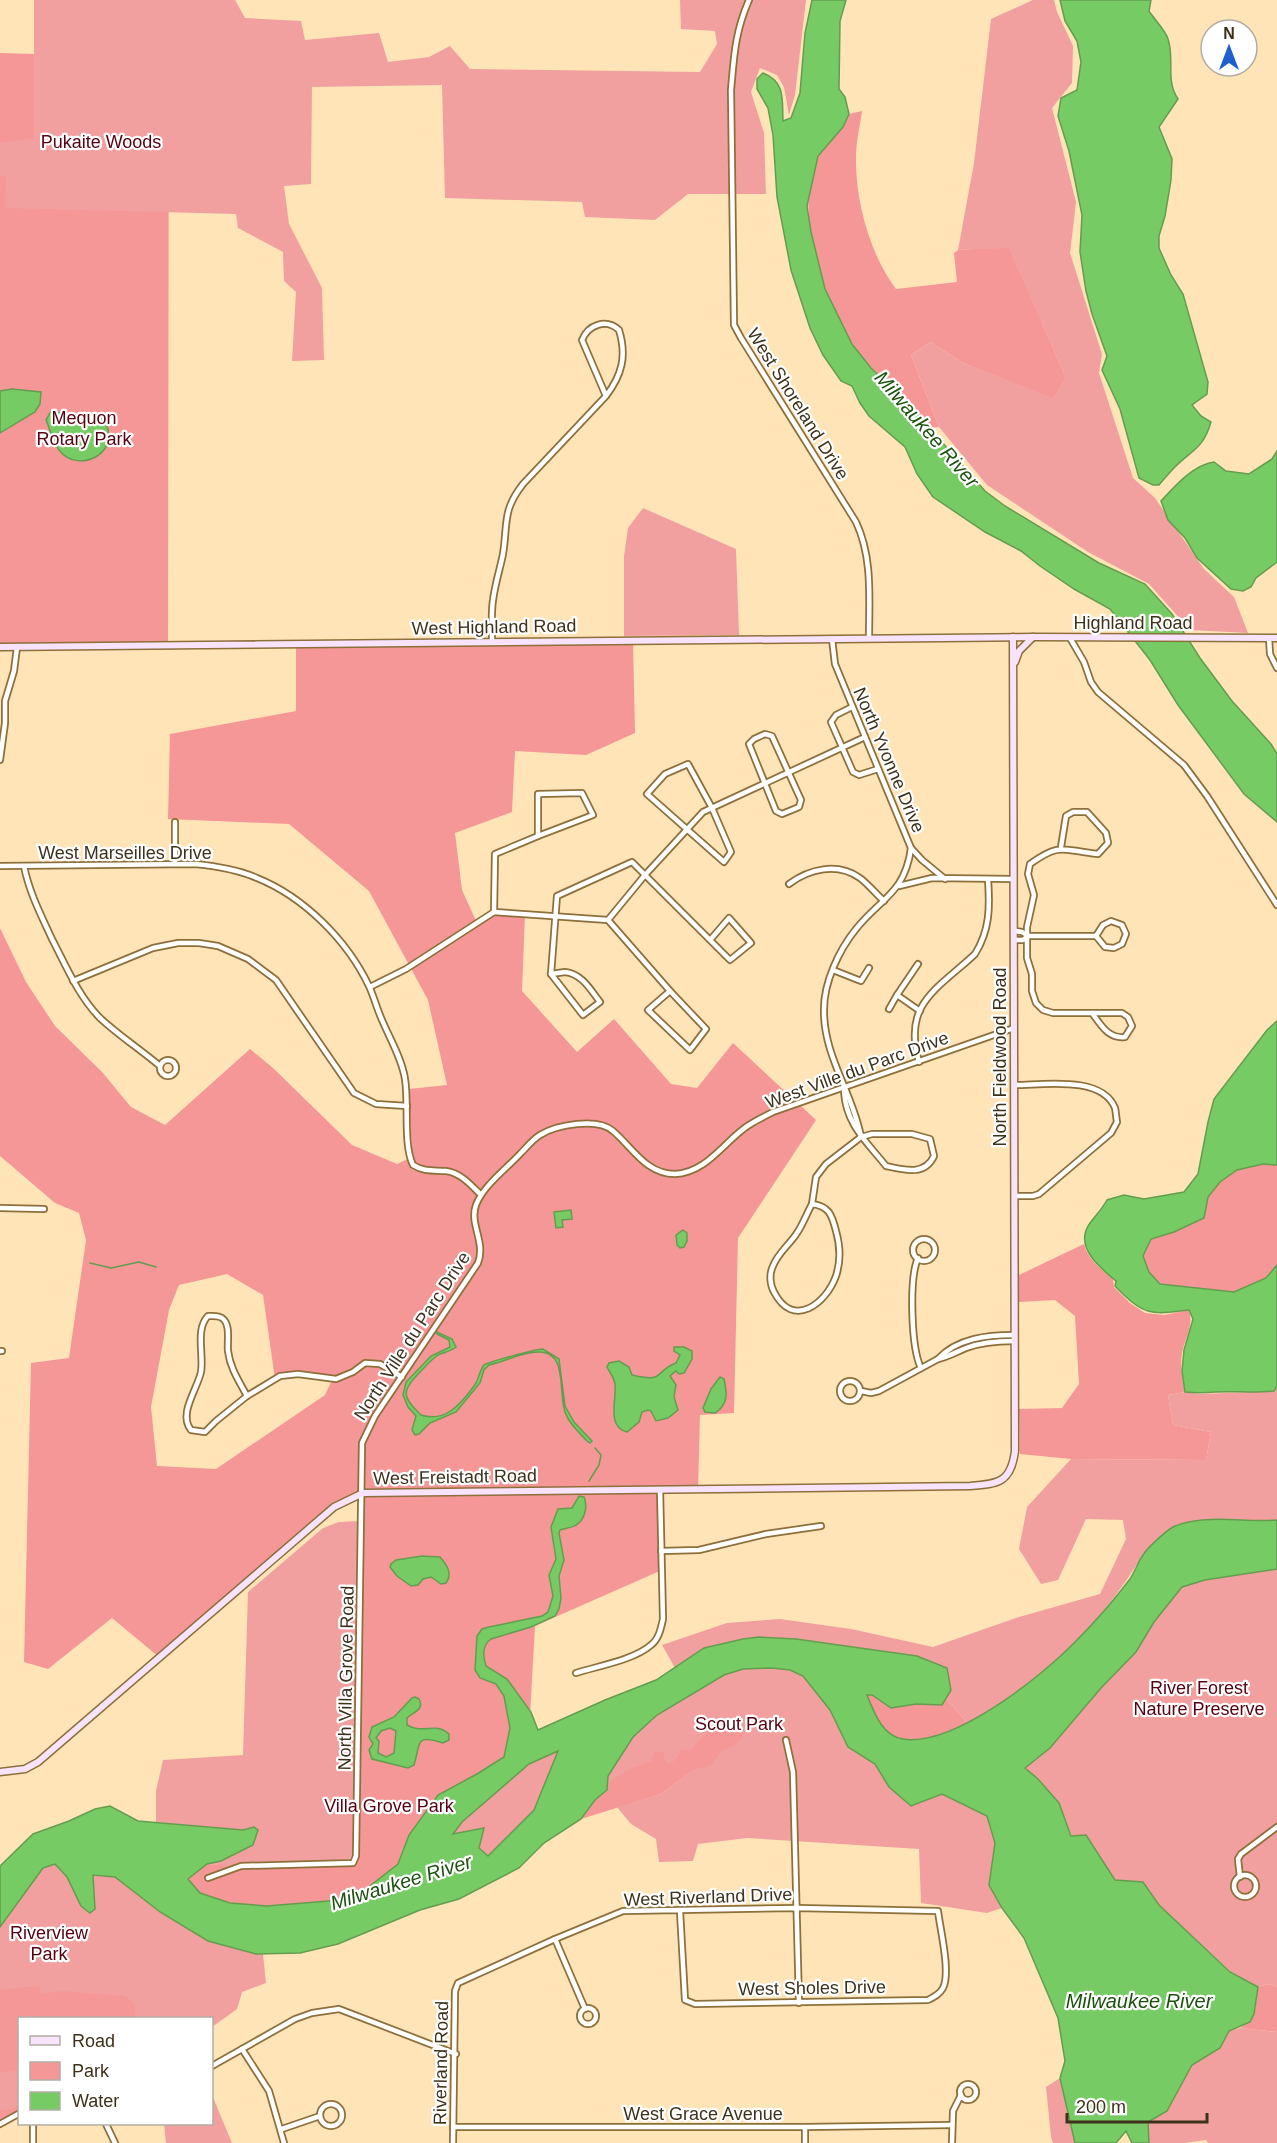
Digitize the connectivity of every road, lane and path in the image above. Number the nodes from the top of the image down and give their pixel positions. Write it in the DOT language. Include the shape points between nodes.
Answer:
graph roads {
  1 [pos="749,0"];
  2 [pos="606,396"];
  3 [pos="989,637"];
  4 [pos="1012,637"];
  5 [pos="1034,637"];
  6 [pos="869,638"];
  7 [pos="1070,638"];
  8 [pos="1269,638"];
  9 [pos="1277,638"];
  10 [pos="832,639"];
  11 [pos="492,642"];
  12 [pos="0,647"];
  13 [pos="17,647"];
  14 [pos="1277,668"];
  15 [pos="1013,671"];
  16 [pos="852,707"];
  17 [pos="865,737"];
  18 [pos="842,748"];
  19 [pos="0,760"];
  20 [pos="878,769"];
  21 [pos="788,772"];
  22 [pos="764,783"];
  23 [pos="712,808"];
  24 [pos="176,822"];
  25 [pos="687,828"];
  26 [pos="538,836"];
  27 [pos="1061,847"];
  28 [pos="911,848"];
  29 [pos="175,863"];
  30 [pos="0,866"];
  31 [pos="24,866"];
  32 [pos="645,875"];
  33 [pos="945,879"];
  34 [pos="988,879"];
  35 [pos="1014,879"];
  36 [pos="789,884"];
  37 [pos="899,886"];
  38 [pos="884,901"];
  39 [pos="1277,905"];
  40 [pos="494,912"];
  41 [pos="556,915"];
  42 [pos="608,920"];
  43 [pos="1015,932"];
  44 [pos="1028,936"];
  45 [pos="1096,936"];
  46 [pos="711,939"];
  47 [pos="1015,940"];
  48 [pos="918,964"];
  49 [pos="869,968"];
  50 [pos="833,970"];
  51 [pos="551,975"];
  52 [pos="73,981"];
  53 [pos="369,987"];
  54 [pos="670,990"];
  55 [pos="897,995"];
  56 [pos="889,1009"];
  57 [pos="920,1011"];
  58 [pos="1092,1013"];
  59 [pos="1014,1028"];
  60 [pos="919,1062"];
  61 [pos="160,1066"];
  62 [pos="1015,1085"];
  63 [pos="844,1089"];
  64 [pos="407,1106"];
  65 [pos="861,1137"];
  66 [pos="481,1195"];
  67 [pos="1014,1196"];
  68 [pos="812,1204"];
  69 [pos="0,1208"];
  70 [pos="44,1209"];
  71 [pos="918,1258"];
  72 [pos="1014,1338"];
  73 [pos="921,1368"];
  74 [pos="402,1377"];
  75 [pos="861,1391"];
  76 [pos="247,1396"];
  77 [pos="1007,1475"];
  78 [pos="660,1489"];
  79 [pos="363,1493"];
  80 [pos="821,1526"];
  81 [pos="661,1551"];
  82 [pos="576,1672"];
  83 [pos="786,1740"];
  84 [pos="0,1772"];
  85 [pos="1277,1827"];
  86 [pos="1240,1877"];
  87 [pos="208,1878"];
  88 [pos="797,1908"];
  89 [pos="680,1911"];
  90 [pos="555,1939"];
  91 [pos="458,1983"];
  92 [pos="939,1994"];
  93 [pos="799,2002"];
  94 [pos="585,2009"];
  95 [pos="242,2049"];
  96 [pos="456,2054"];
  97 [pos="213,2065"];
  98 [pos="961,2096"];
  99 [pos="18,2114"];
  100 [pos="320,2116"];
  101 [pos="0,2124"];
  102 [pos="33,2125"];
  103 [pos="106,2125"];
  104 [pos="952,2125"];
  105 [pos="453,2127"];
  106 [pos="805,2127"];
  107 [pos="282,2128"];
  108 [pos="33,2143"];
  109 [pos="115,2143"];
  110 [pos="284,2143"];
  111 [pos="453,2143"];
  112 [pos="805,2143"];
  113 [pos="952,2143"];
  1 -- 6 [label="street, West Shoreland Drive" via="736,38 731,90 734,325 862,535 866,546"];
  2 -- 2 [label="street" via="617,381 622,340 619,330 608,323 597,325 582,339"];
  2 -- 11 [label="street" via="513,497 505,519 492,601"];
  3 -- 4 [label="street, Highland Road"];
  3 -- 6 [label="street, West Highland Road"];
  4 -- 5 [label="street, Highland Road"];
  4 -- 15 [label="street, North Fieldwood Road"];
  5 -- 7 [label="street, Highland Road"];
  5 -- 15 [label="street" via="1018,651"];
  6 -- 10 [label="street, West Highland Road"];
  7 -- 8 [label="street, Highland Road"];
  7 -- 39 [label="street" via="1098,692 1195,779"];
  8 -- 9 [label="street, Highland Road"];
  8 -- 14 [label="street" via="1270,654"];
  10 -- 11 [label="street, West Highland Road"];
  10 -- 16 [label="street, North Yvonne Drive" via="832,656"];
  11 -- 13 [label="street, West Highland Road"];
  12 -- 13 [label="street, West Highland Road"];
  13 -- 19 [label="street"];
  15 -- 35 [label="street, North Fieldwood Road"];
  16 -- 17 [label="street, North Yvonne Drive"];
  16 -- 18 [label="street" via="831,719"];
  17 -- 18 [label="street"];
  17 -- 20 [label="street, North Yvonne Drive"];
  18 -- 20 [label="street" via="856,775"];
  18 -- 21 [label="street"];
  20 -- 28 [label="street, North Yvonne Drive"];
  21 -- 22 [label="street"];
  21 -- 22 [label="street" via="801,800 799,807 782,814 776,811"];
  21 -- 22 [label="street" via="772,736 765,734 754,739 749,744"];
  22 -- 23 [label="street"];
  23 -- 25 [label="street"];
  23 -- 25 [label="street" via="730,852 724,862"];
  23 -- 25 [label="street" via="688,764 665,774 647,794"];
  24 -- 29 [label="street"];
  25 -- 32 [label="street"];
  26 -- 26 [label="street" via="593,815 582,793 538,794"];
  26 -- 40 [label="street" via="495,854"];
  27 -- 27 [label="street" via="1098,854 1107,843 1106,833 1087,812 1072,812 1066,816"];
  27 -- 44 [label="street" via="1030,864 1028,874 1034,895"];
  28 -- 33 [label="street, North Yvonne Drive"];
  28 -- 37 [label="street"];
  29 -- 31 [label="street, West Marseilles Drive"];
  29 -- 53 [label="street, West Marseilles Drive" via="222,867 256,877 283,891 331,931"];
  30 -- 31 [label="street, West Marseilles Drive"];
  31 -- 52 [label="street" via="27,884"];
  32 -- 41 [label="street" via="632,862 556,896"];
  32 -- 42 [label="street"];
  32 -- 46 [label="street"];
  33 -- 34 [label="street"];
  33 -- 37 [label="street"];
  34 -- 35 [label="street"];
  34 -- 57 [label="street" via="989,918 981,945 924,1000"];
  35 -- 43 [label="street, North Fieldwood Road"];
  36 -- 38 [label="street" via="801,875 834,869 859,878"];
  37 -- 38 [label="street"];
  38 -- 50 [label="street" via="857,928"];
  40 -- 41 [label="street"];
  40 -- 53 [label="street" via="406,969"];
  41 -- 42 [label="street"];
  41 -- 51 [label="street"];
  42 -- 54 [label="street"];
  43 -- 44 [label="street"];
  43 -- 47 [label="street, North Fieldwood Road"];
  44 -- 45 [label="street"];
  44 -- 47 [label="street"];
  44 -- 58 [label="street" via="1027,958 1036,1003 1053,1013"];
  45 -- 45 [label="street" via="1105,947 1114,948 1122,944 1126,934 1122,925 1111,921"];
  46 -- 46 [label="street" via="730,960 751,943 729,918"];
  47 -- 59 [label="street, North Fieldwood Road"];
  48 -- 55 [label="street"];
  49 -- 50 [label="street" via="861,981"];
  50 -- 63 [label="street" via="824,1008 826,1033"];
  51 -- 51 [label="street" via="583,1015 600,1002 574,973"];
  52 -- 61 [label="street" via="98,1016"];
  52 -- 64 [label="street" via="153,948 178,943 218,946 248,959 276,980 354,1093 376,1104"];
  53 -- 64 [label="street, West Marseilles Drive" via="403,1068"];
  54 -- 54 [label="street" via="706,1029 690,1050 648,1010"];
  55 -- 56 [label="street"];
  55 -- 57 [label="street"];
  57 -- 60 [label="street" via="914,1034"];
  58 -- 58 [label="street" via="1113,1037 1125,1037 1130,1032 1132,1026 1122,1013"];
  59 -- 60 [label="street, West Ville du Parc Drive"];
  59 -- 62 [label="street, North Fieldwood Road"];
  60 -- 63 [label="street, West Ville du Parc Drive"];
  62 -- 67 [label="street, North Fieldwood Road"];
  62 -- 67 [label="street" via="1079,1084 1095,1089 1108,1098 1117,1122 1110,1133 1039,1194"];
  63 -- 65 [label="street"];
  63 -- 66 [label="street, West Ville du Parc Drive" via="773,1112 748,1125 700,1166 682,1173 660,1172 648,1165 613,1130 600,1124 550,1130 536,1138"];
  64 -- 66 [label="street, West Marseilles Drive" via="413,1165 455,1174"];
  65 -- 65 [label="street" via="886,1166 921,1170 934,1156 930,1139 922,1136"];
  65 -- 68 [label="street" via="826,1164 816,1177"];
  66 -- 74 [label="street, North Ville du Parc Drive" via="474,1213 481,1246 478,1263"];
  67 -- 72 [label="street, North Fieldwood Road"];
  68 -- 68 [label="street" via="771,1274 778,1300 800,1311 826,1296 839,1261 834,1219 829,1209"];
  69 -- 70 [label="street"];
  71 -- 71 [label="street" via="928,1260 933,1255 932,1242 916,1242 914,1252"];
  71 -- 73 [label="street" via="914,1272 914,1342"];
  72 -- 73 [label="street" via="966,1345 945,1352"];
  72 -- 77 [label="street, North Fieldwood Road" via="1015,1451 1013,1468"];
  73 -- 75 [label="street" via="879,1391"];
  74 -- 76 [label="street" via="380,1364 365,1362 354,1372 336,1379 280,1376"];
  74 -- 79 [label="street, North Ville du Parc Drive" via="363,1437"];
  75 -- 75 [label="street" via="856,1382 849,1381 841,1386 840,1393 846,1401 853,1401"];
  76 -- 76 [label="street" via="232,1368 227,1326 223,1318 208,1317 201,1330 200,1377 185,1416 186,1424 191,1430 205,1432"];
  77 -- 78 [label="street, West Freistadt Road" via="991,1484 970,1486"];
  78 -- 79 [label="street, West Freistadt Road"];
  78 -- 81 [label="street"];
  79 -- 84 [label="street, West Freistadt Road" via="334,1507 38,1762 25,1769"];
  79 -- 87 [label="street, North Villa Grove Road" via="357,1856 353,1863 241,1866"];
  80 -- 81 [label="street" via="699,1550"];
  81 -- 82 [label="street" via="663,1619 658,1637 653,1644 615,1661"];
  83 -- 88 [label="street" via="793,1772"];
  85 -- 86 [label="street" via="1240,1854"];
  86 -- 86 [label="street" via="1235,1889 1243,1896 1250,1895 1255,1890 1255,1880 1246,1875"];
  88 -- 89 [label="street, West Riverland Drive"];
  88 -- 92 [label="street, West Riverland Drive" via="938,1911 946,1975"];
  88 -- 93 [label="street"];
  89 -- 90 [label="street, West Riverland Drive" via="623,1911"];
  89 -- 93 [label="street, West Sholes Drive" via="686,2000 695,2004"];
  90 -- 91 [label="street, West Riverland Drive"];
  90 -- 94 [label="street"];
  91 -- 96 [label="street, Riverland Road"];
  92 -- 93 [label="street, West Sholes Drive" via="928,2000"];
  95 -- 96 [label="street" via="295,2019 339,2009"];
  95 -- 97 [label="street"];
  95 -- 107 [label="street" via="269,2091"];
  96 -- 105 [label="street, Riverland Road"];
  98 -- 104 [label="street"];
  99 -- 101 [label="street"];
  100 -- 100 [label="street" via="326,2125 333,2126 340,2122 342,2112 338,2106 328,2105"];
  100 -- 107 [label="street"];
  102 -- 108 [label="street"];
  103 -- 109 [label="street"];
  104 -- 106 [label="street, West Grace Avenue"];
  104 -- 113 [label="street"];
  105 -- 106 [label="street, West Grace Avenue"];
  105 -- 111 [label="street, Riverland Road"];
  106 -- 112 [label="street"];
  107 -- 110 [label="street"];
}
